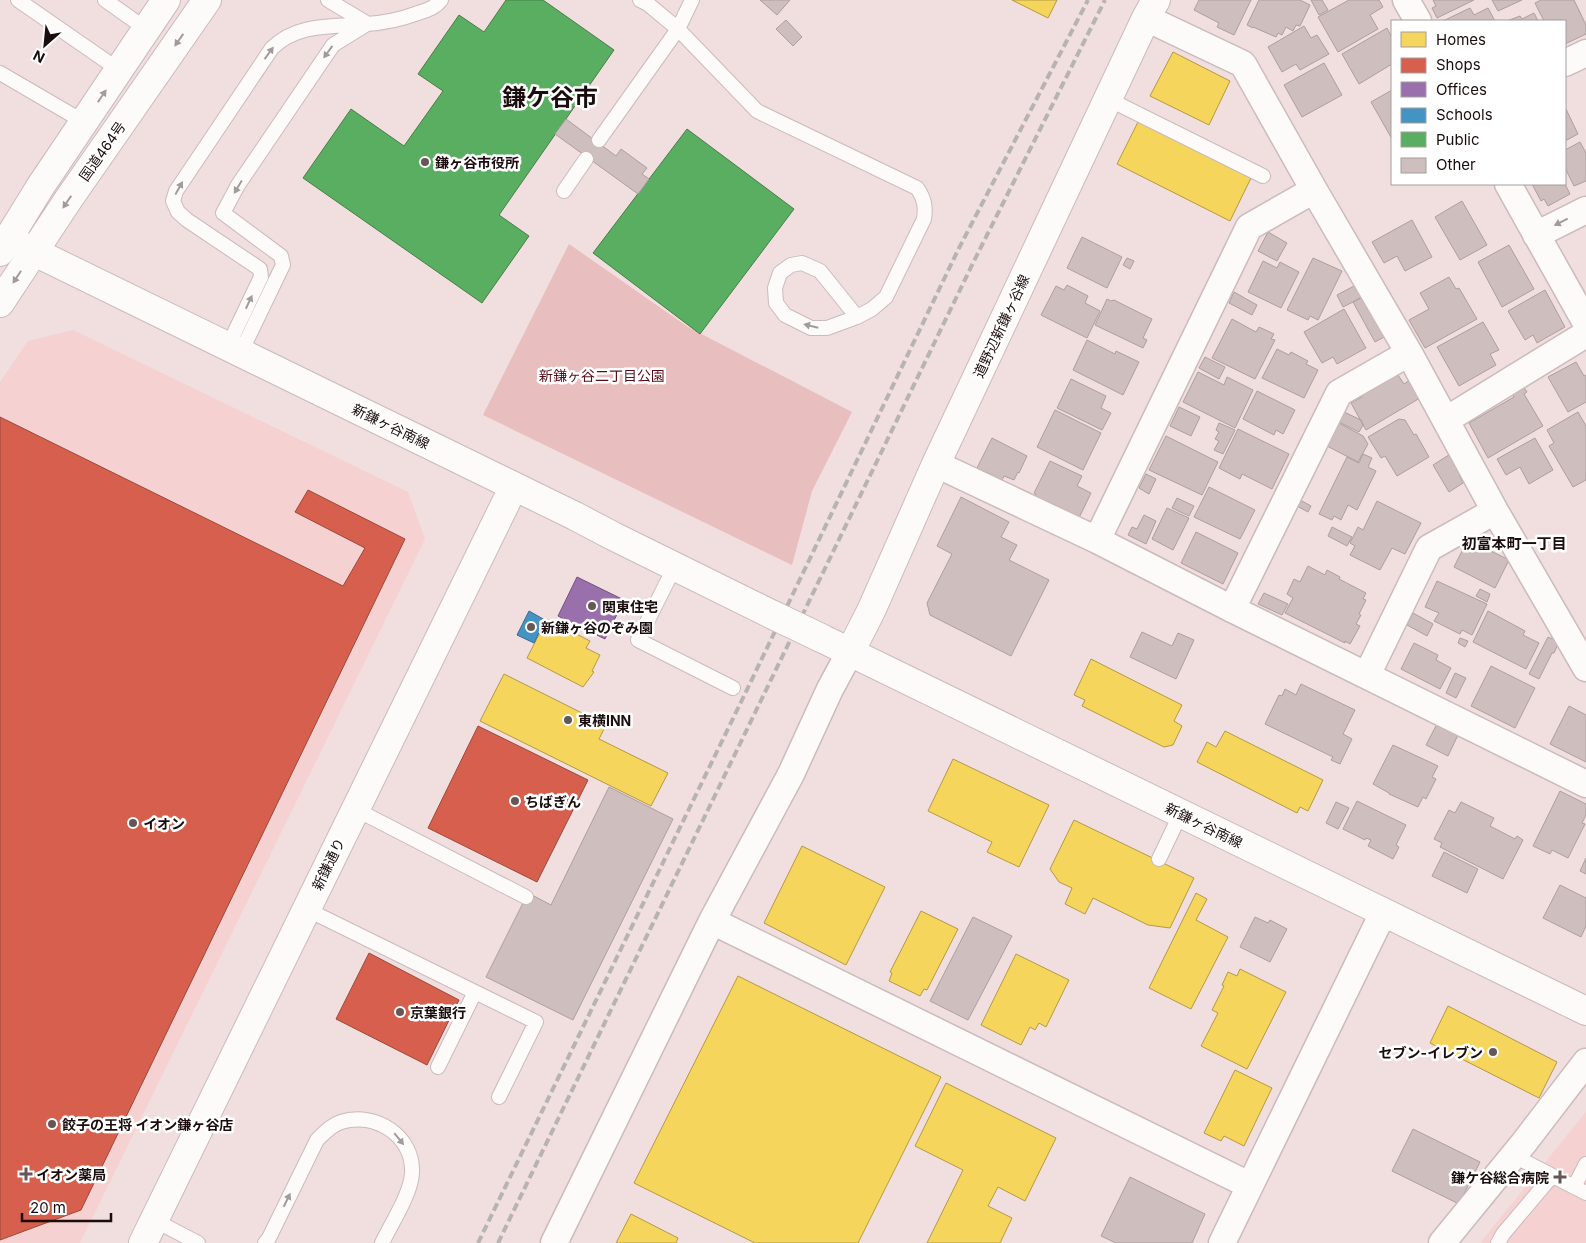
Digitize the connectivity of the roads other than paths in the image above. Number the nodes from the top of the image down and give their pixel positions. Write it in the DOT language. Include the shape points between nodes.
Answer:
graph roads {
  1 [pos="18,0"];
  2 [pos="105,0"];
  3 [pos="166,0"];
  4 [pos="207,0"];
  5 [pos="328,0"];
  6 [pos="640,0"];
  7 [pos="692,0"];
  8 [pos="1406,0"];
  9 [pos="432,3"];
  10 [pos="1151,9"];
  11 [pos="1417,20"];
  12 [pos="368,24"];
  13 [pos="146,29"];
  14 [pos="678,29"];
  15 [pos="1586,53"];
  16 [pos="1566,63"];
  17 [pos="119,70"];
  18 [pos="0,73"];
  19 [pos="1108,99"];
  20 [pos="84,122"];
  21 [pos="599,140"];
  22 [pos="586,159"];
  23 [pos="1263,176"];
  24 [pos="1509,185"];
  25 [pos="1314,190"];
  26 [pos="564,191"];
  27 [pos="1586,210"];
  28 [pos="1536,235"];
  29 [pos="2,240"];
  30 [pos="34,251"];
  31 [pos="0,303"];
  32 [pos="857,317"];
  33 [pos="1586,323"];
  34 [pos="1586,334"];
  35 [pos="234,349"];
  36 [pos="1409,353"];
  37 [pos="1446,420"];
  38 [pos="936,464"];
  39 [pos="514,486"];
  40 [pos="1495,511"];
  41 [pos="1097,540"];
  42 [pos="675,566"];
  43 [pos="1232,609"];
  44 [pos="850,652"];
  45 [pos="1586,668"];
  46 [pos="1367,675"];
  47 [pos="734,688"];
  48 [pos="1586,784"];
  49 [pos="355,809"];
  50 [pos="1181,814"];
  51 [pos="1159,858"];
  52 [pos="526,897"];
  53 [pos="306,909"];
  54 [pos="1383,913"];
  55 [pos="712,921"];
  56 [pos="475,992"];
  57 [pos="1586,1011"];
  58 [pos="1586,1062"];
  59 [pos="438,1067"];
  60 [pos="499,1097"];
  61 [pos="1514,1156"];
  62 [pos="1586,1164"];
  63 [pos="1552,1176"];
  64 [pos="1250,1186"];
  65 [pos="1580,1190"];
  66 [pos="148,1231"];
  67 [pos="267,1241"];
  68 [pos="198,1243"];
  69 [pos="382,1243"];
  70 [pos="554,1243"];
  71 [pos="1222,1243"];
  72 [pos="1442,1243"];
  73 [pos="1498,1243"];
  1 -- 17 [label="lane"];
  2 -- 13 [label="lane"];
  3 -- 13 [label="main road"];
  4 -- 30 [label="main road, 国道464号, one-way"];
  5 -- 12 [label="lane"];
  6 -- 14 [label="lane"];
  7 -- 14 [label="lane"];
  8 -- 11 [label="street"];
  9 -- 12 [label="lane" via="406,18"];
  10 -- 19 [label="main road, 道野辺新鎌ヶ谷線"];
  10 -- 25 [label="street" via="1243,64"];
  12 -- 35 [label="lane, one-way" via="333,45 238,185 223,213 281,256 283,265"];
  35 -- 12 [label="lane, one-way" via="261,277 260,269 178,212 173,201 176,191 280,40 322,26"];
  13 -- 17 [label="main road"];
  14 -- 21 [label="lane"];
  14 -- 32 [label="lane" via="757,111 917,188 922,195 926,206 924,219 886,297"];
  15 -- 16 [label="street"];
  20 -- 17 [label="main road, one-way"];
  18 -- 20 [label="lane"];
  19 -- 23 [label="lane"];
  19 -- 38 [label="main road, 道野辺新鎌ヶ谷線"];
  20 -- 29 [label="main road"];
  22 -- 26 [label="lane"];
  24 -- 28 [label="street"];
  25 -- 36 [label="street"];
  25 -- 41 [label="street" via="1249,227"];
  27 -- 28 [label="street, one-way"];
  28 -- 33 [label="street"];
  29 -- 30 [label="main road, 新鎌ヶ谷南線"];
  30 -- 31 [label="main road, 国道464号, one-way"];
  30 -- 35 [label="main road, 新鎌ヶ谷南線"];
  32 -- 32 [label="lane, one-way" via="827,328 811,328 786,315 776,304 775,288 780,273 802,262 820,270"];
  34 -- 37 [label="street"];
  35 -- 39 [label="main road, 新鎌ヶ谷南線"];
  36 -- 37 [label="street"];
  36 -- 43 [label="street" via="1339,393"];
  37 -- 40 [label="street"];
  38 -- 41 [label="street"];
  38 -- 44 [label="main road, 道野辺新鎌ヶ谷線"];
  39 -- 42 [label="main road, 新鎌ヶ谷南線"];
  39 -- 49 [label="main road, 新鎌通り"];
  40 -- 45 [label="street"];
  40 -- 46 [label="street" via="1429,548"];
  41 -- 43 [label="street"];
  42 -- 44 [label="main road, 新鎌ヶ谷南線, bridge"];
  42 -- 47 [label="lane" via="638,640"];
  43 -- 46 [label="street"];
  44 -- 50 [label="main road, 新鎌ヶ谷南線"];
  44 -- 55 [label="street" via="791,774"];
  46 -- 48 [label="street"];
  49 -- 52 [label="lane"];
  49 -- 53 [label="main road, 新鎌通り"];
  50 -- 51 [label="lane"];
  50 -- 54 [label="main road, 新鎌ヶ谷南線"];
  53 -- 56 [label="lane"];
  53 -- 66 [label="main road, 新鎌通り"];
  54 -- 57 [label="main road, 新鎌ヶ谷南線"];
  54 -- 64 [label="street"];
  55 -- 64 [label="street"];
  55 -- 70 [label="street"];
  56 -- 59 [label="lane"];
  56 -- 60 [label="lane" via="536,1022"];
  58 -- 61 [label="street"];
  61 -- 63 [label="lane"];
  61 -- 72 [label="street"];
  62 -- 65 [label="lane"];
  63 -- 65 [label="lane"];
  63 -- 73 [label="lane"];
  64 -- 71 [label="street"];
  66 -- 68 [label="lane"];
  67 -- 69 [label="lane, one-way" via="317,1140 340,1122 354,1119 383,1124 395,1133 410,1157 410,1186"];
}
